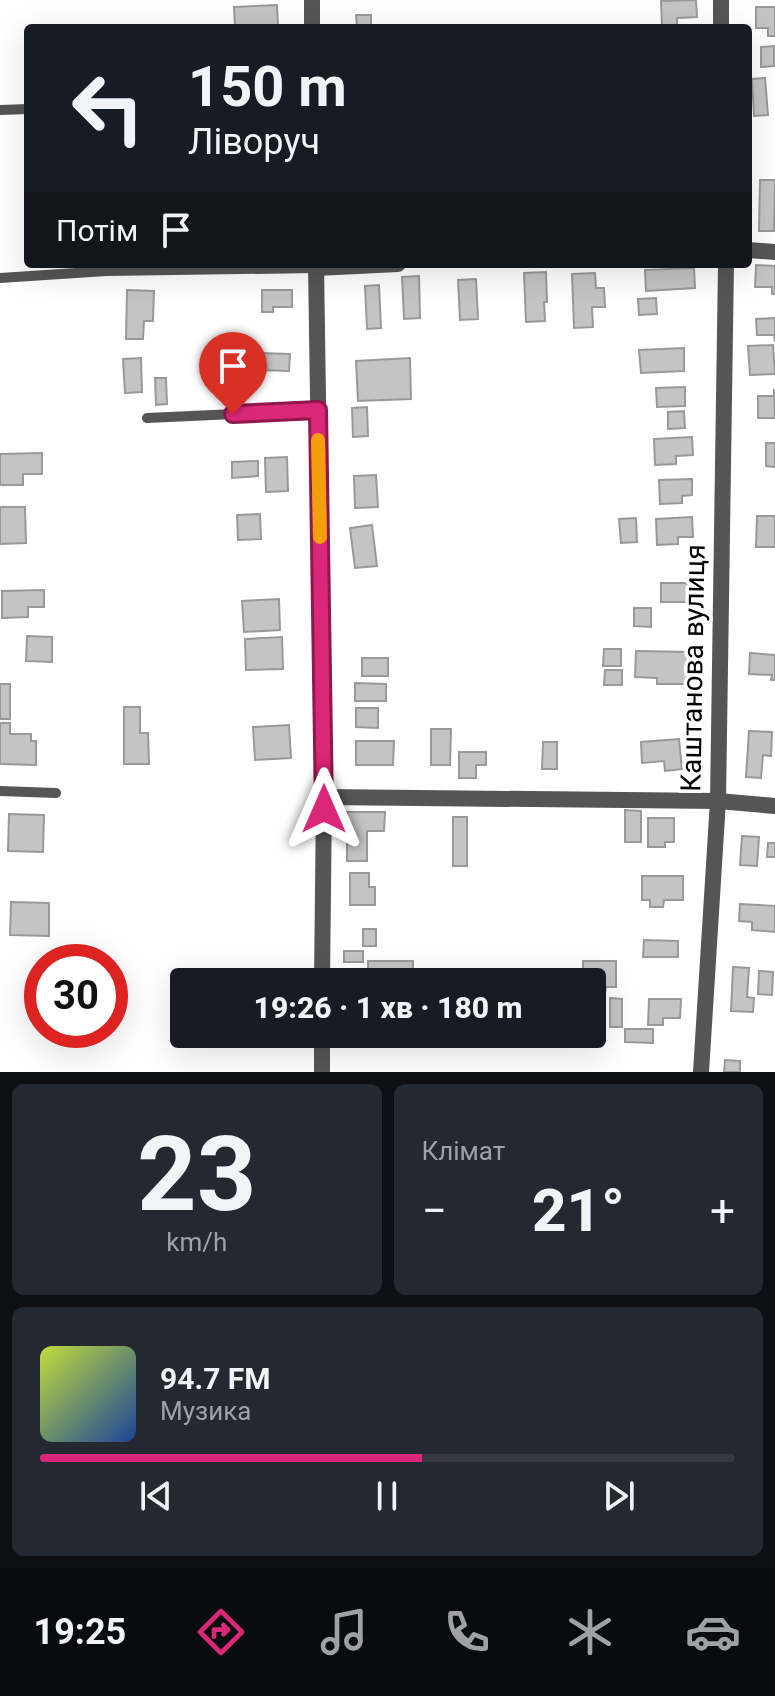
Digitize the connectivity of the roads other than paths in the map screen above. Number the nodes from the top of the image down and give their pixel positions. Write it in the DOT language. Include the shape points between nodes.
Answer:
graph roads {
  1 [pos="312,0"];
  2 [pos="721,0"];
  3 [pos="312,24"];
  4 [pos="721,24"];
  5 [pos="24,109"];
  6 [pos="0,110"];
  7 [pos="752,250"];
  8 [pos="775,252"];
  9 [pos="232,268"];
  10 [pos="316,268"];
  11 [pos="726,268"];
  12 [pos="0,278"];
  13 [pos="318,410"];
  14 [pos="147,418"];
  15 [pos="0,791"];
  16 [pos="56,793"];
  17 [pos="324,797"];
  18 [pos="718,801"];
  19 [pos="775,806"];
  20 [pos="322,968"];
  21 [pos="322,1048"];
  22 [pos="322,1072"];
  23 [pos="701,1072"];
  1 -- 3 [label="street"];
  2 -- 4 [label="street"];
  5 -- 6 [label="lane"];
  7 -- 8 [label="street"];
  9 -- 12 [label="lane"];
  10 -- 13 [label="street"];
  11 -- 18 [label="street, Каштанова вулиця"];
  13 -- 14 [label="lane"];
  13 -- 17 [label="street"];
  15 -- 16 [label="lane"];
  17 -- 18 [label="street"];
  17 -- 20 [label="street"];
  18 -- 19 [label="street"];
  18 -- 23 [label="street, Каштанова вулиця"];
  21 -- 22 [label="street"];
}
